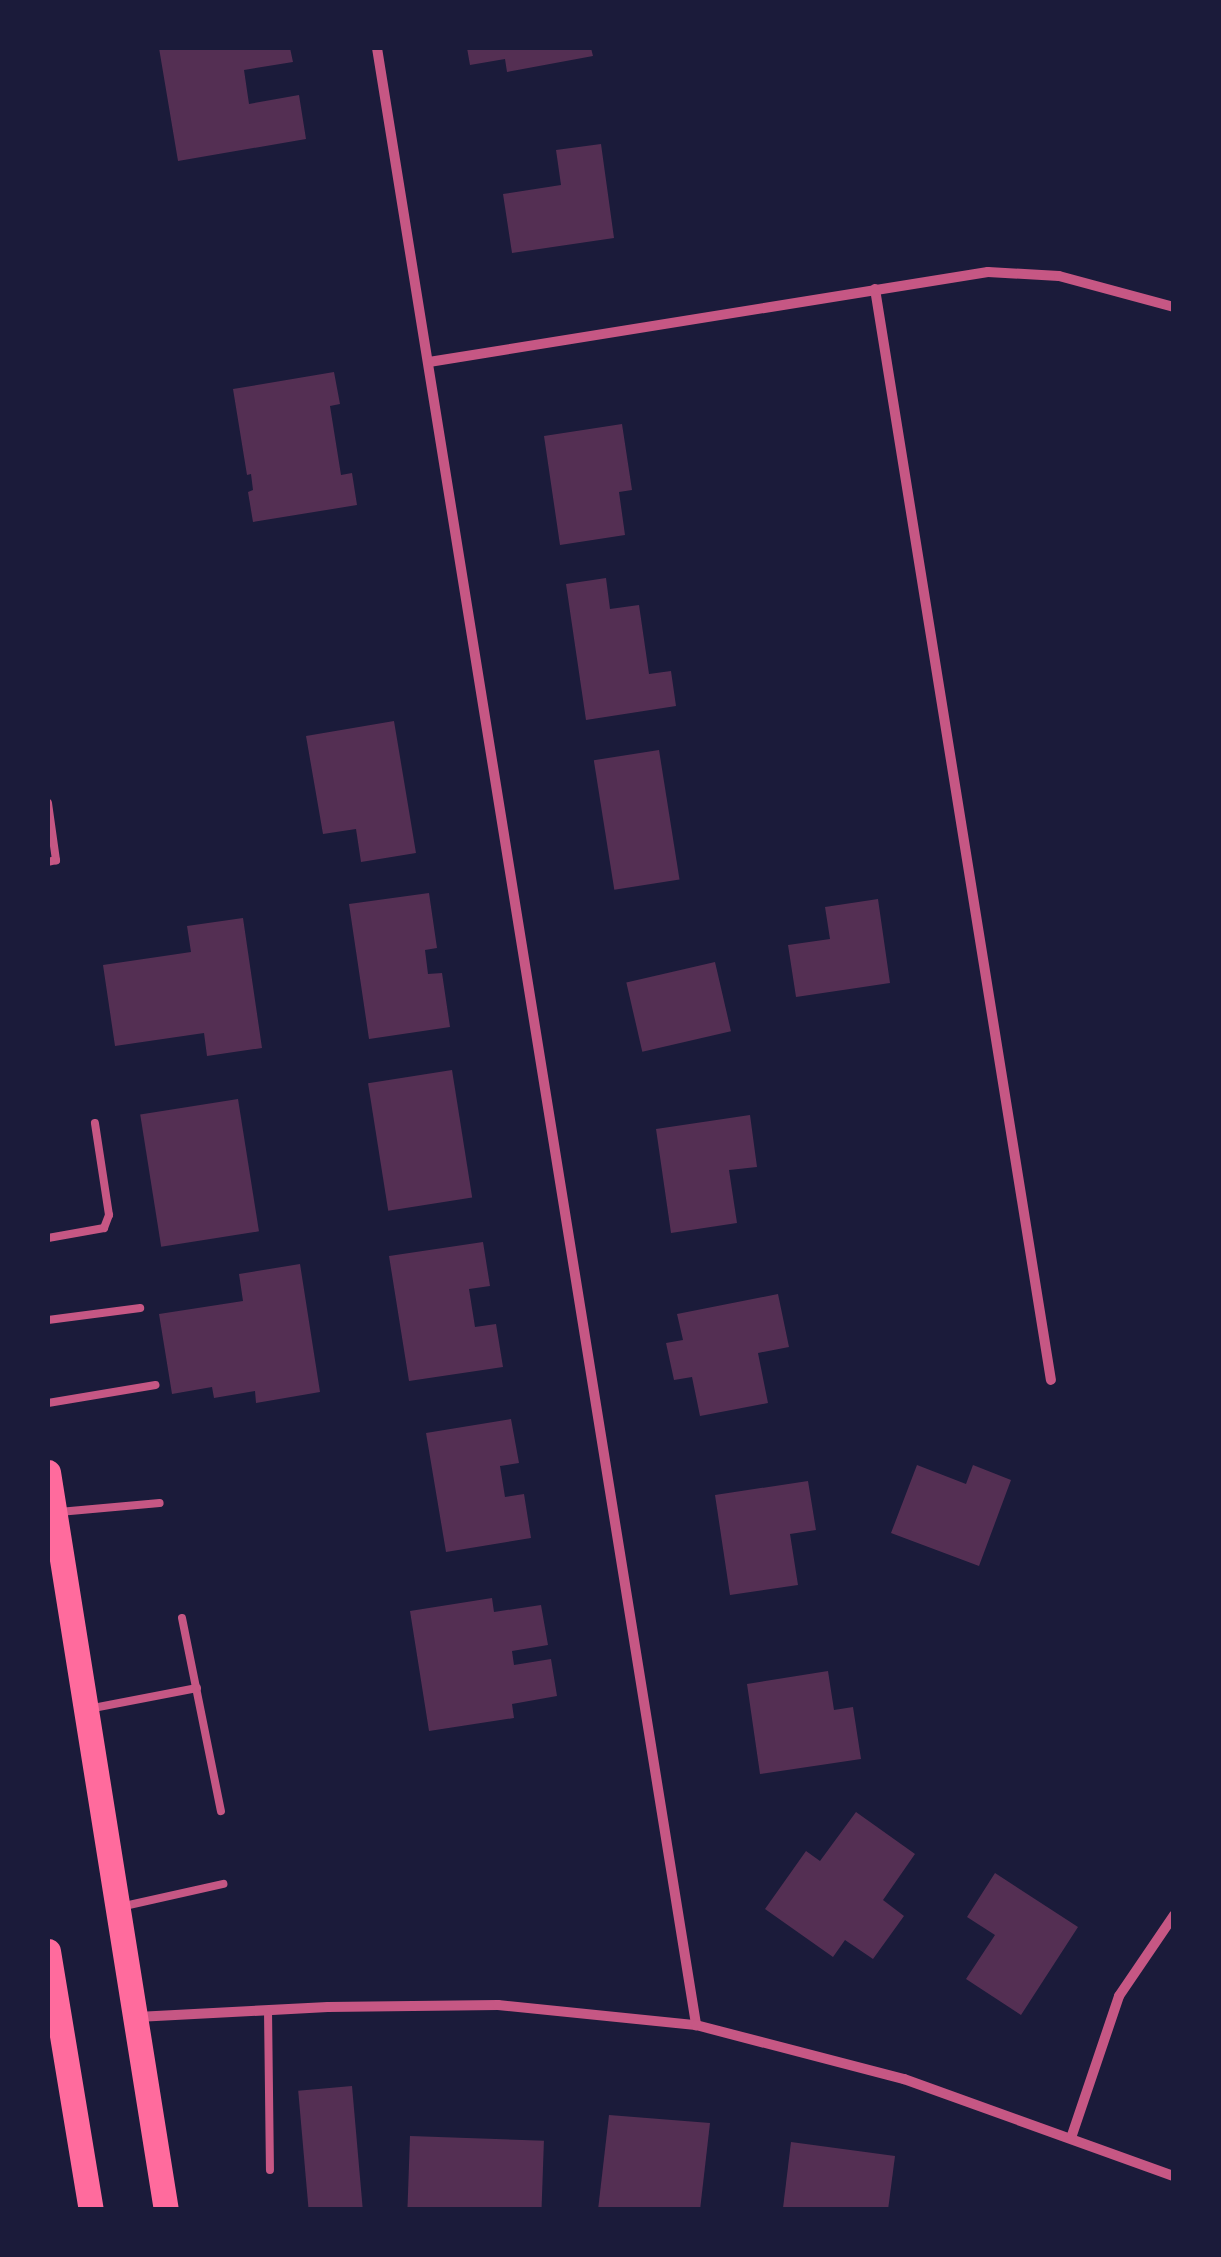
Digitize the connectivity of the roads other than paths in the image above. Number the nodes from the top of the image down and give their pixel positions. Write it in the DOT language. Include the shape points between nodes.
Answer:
graph roads {
  1 [pos="378,48"];
  2 [pos="875,289"];
  3 [pos="1174,307"];
  4 [pos="429,362"];
  5 [pos="48,803"];
  6 [pos="48,862"];
  7 [pos="95,1123"];
  8 [pos="48,1238"];
  9 [pos="140,1308"];
  10 [pos="48,1320"];
  11 [pos="1051,1380"];
  12 [pos="155,1385"];
  13 [pos="48,1403"];
  14 [pos="48,1472"];
  15 [pos="160,1503"];
  16 [pos="54,1512"];
  17 [pos="182,1618"];
  18 [pos="196,1688"];
  19 [pos="86,1710"];
  20 [pos="220,1811"];
  21 [pos="223,1884"];
  22 [pos="117,1907"];
  23 [pos="1174,1915"];
  24 [pos="48,1951"];
  25 [pos="268,2010"];
  26 [pos="136,2018"];
  27 [pos="696,2024"];
  28 [pos="1071,2138"];
  29 [pos="270,2170"];
  30 [pos="1174,2176"];
  31 [pos="91,2210"];
  32 [pos="166,2210"];
  1 -- 4 [label="street"];
  2 -- 3 [label="street" via="1006,273 1059,276"];
  2 -- 4 [label="street"];
  2 -- 11 [label="street"];
  4 -- 27 [label="street"];
  5 -- 6 [label="lane" via="56,860"];
  7 -- 8 [label="lane" via="109,1215 104,1228"];
  9 -- 10 [label="lane"];
  12 -- 13 [label="lane"];
  14 -- 16 [label="main road"];
  15 -- 16 [label="lane"];
  16 -- 19 [label="main road"];
  17 -- 18 [label="lane"];
  18 -- 19 [label="lane"];
  18 -- 20 [label="lane"];
  19 -- 22 [label="main road"];
  21 -- 22 [label="lane"];
  22 -- 26 [label="main road"];
  23 -- 28 [label="street" via="1119,1996"];
  24 -- 31 [label="main road"];
  25 -- 26 [label="street"];
  25 -- 27 [label="street" via="498,2005"];
  25 -- 29 [label="lane"];
  26 -- 32 [label="main road"];
  27 -- 28 [label="street" via="904,2079"];
  28 -- 30 [label="street"];
}
